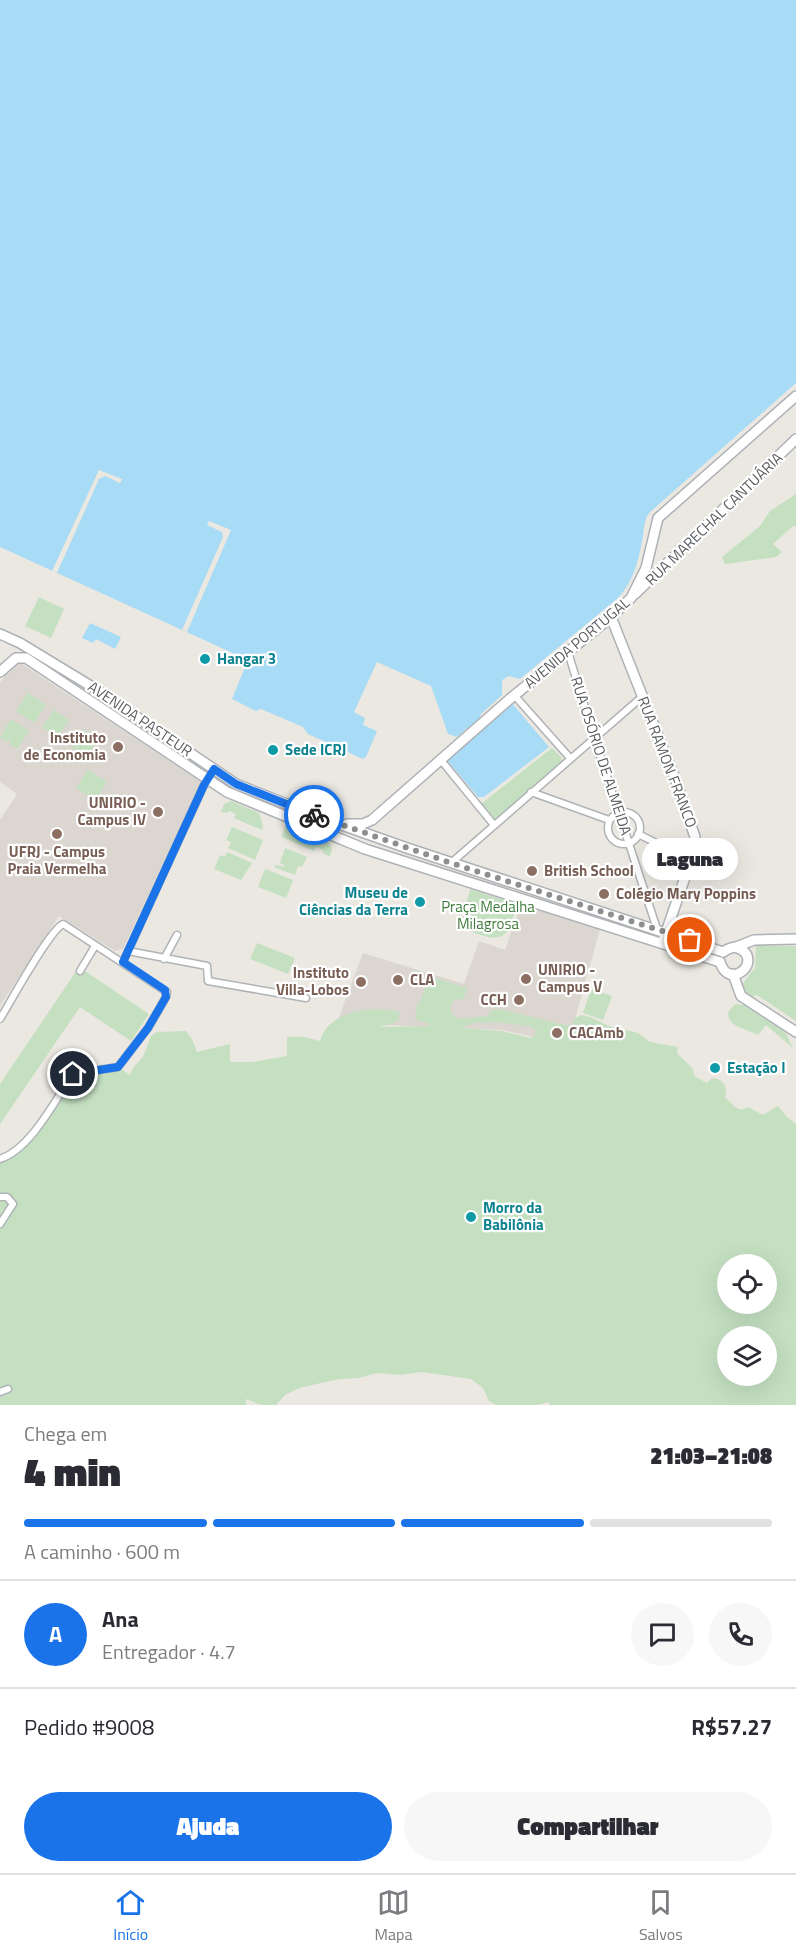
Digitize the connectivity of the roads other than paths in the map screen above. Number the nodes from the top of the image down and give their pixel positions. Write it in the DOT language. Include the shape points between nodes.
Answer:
graph roads {
  1 [pos="796,396"];
  2 [pos="796,439"];
  3 [pos="646,568"];
  4 [pos="655,578"];
  5 [pos="631,598"];
  6 [pos="611,617"];
  7 [pos="0,634"];
  8 [pos="568,652"];
  9 [pos="0,672"];
  10 [pos="94,688"];
  11 [pos="513,696"];
  12 [pos="643,696"];
  13 [pos="87,700"];
  14 [pos="594,738"];
  15 [pos="442,758"];
  16 [pos="570,758"];
  17 [pos="214,769"];
  18 [pos="207,780"];
  19 [pos="531,792"];
  20 [pos="619,812"];
  21 [pos="609,820"];
  22 [pos="340,824"];
  23 [pos="494,825"];
  24 [pos="363,833"];
  25 [pos="638,834"];
  26 [pos="335,837"];
  27 [pos="628,843"];
  28 [pos="358,846"];
  29 [pos="691,860"];
  30 [pos="451,863"];
  31 [pos="596,910"];
  32 [pos="593,921"];
  33 [pos="661,931"];
  34 [pos="177,935"];
  35 [pos="796,939"];
  36 [pos="662,943"];
  37 [pos="95,946"];
  38 [pos="736,947"];
  39 [pos="128,951"];
  40 [pos="722,957"];
  41 [pos="164,959"];
  42 [pos="123,962"];
  43 [pos="80,970"];
  44 [pos="733,974"];
  45 [pos="306,998"];
  46 [pos="0,1019"];
  47 [pos="796,1032"];
  48 [pos="0,1159"];
  49 [pos="0,1197"];
  50 [pos="0,1224"];
  51 [pos="8,1389"];
  52 [pos="0,1392"];
  1 -- 3 [label="street, AVENIDA PORTUGAL" via="658,518"];
  2 -- 4 [label="street, RUA MARECHAL CANTUÁRIA"];
  3 -- 4 [label="street"];
  3 -- 5 [label="street, AVENIDA PORTUGAL"];
  4 -- 5 [label="street, RUA MARECHAL CANTUÁRIA"];
  5 -- 6 [label="street, AVENIDA PORTUGAL"];
  6 -- 8 [label="street, AVENIDA PORTUGAL"];
  6 -- 12 [label="street, RUA RAMON FRANCO"];
  7 -- 10 [label="street, AVENIDA PASTEUR"];
  8 -- 11 [label="street, AVENIDA PORTUGAL"];
  8 -- 14 [label="street, RUA OSÓRIO DE ALMEIDA"];
  9 -- 13 [label="street, AVENIDA PASTEUR" via="16,658 26,658"];
  10 -- 13 [label="street"];
  10 -- 17 [label="street, AVENIDA PASTEUR"];
  11 -- 15 [label="street, AVENIDA PORTUGAL"];
  11 -- 16 [label="street"];
  12 -- 14 [label="street"];
  12 -- 29 [label="street, RUA RAMON FRANCO" via="694,829"];
  13 -- 18 [label="street, AVENIDA PASTEUR"];
  14 -- 16 [label="street"];
  14 -- 20 [label="street, RUA OSÓRIO DE ALMEIDA"];
  15 -- 22 [label="street, AVENIDA PORTUGAL" via="372,820"];
  15 -- 23 [label="street"];
  16 -- 19 [label="street"];
  17 -- 18 [label="street"];
  17 -- 22 [label="street, AVENIDA PASTEUR" via="236,784"];
  18 -- 26 [label="street, AVENIDA PASTEUR"];
  18 -- 39 [label="street"];
  19 -- 21 [label="street"];
  19 -- 23 [label="street"];
  20 -- 21 [label="street"];
  20 -- 25 [label="street" via="636,817 640,825"];
  20 -- 27 [label="street, RUA OSÓRIO DE ALMEIDA"];
  21 -- 27 [label="street" via="610,836"];
  22 -- 24 [label="street, AVENIDA PASTEUR"];
  22 -- 26 [label="street"];
  23 -- 30 [label="street"];
  24 -- 28 [label="street"];
  24 -- 30 [label="street, AVENIDA PASTEUR"];
  25 -- 27 [label="street"];
  25 -- 29 [label="street"];
  26 -- 28 [label="street, AVENIDA PASTEUR"];
  27 -- 33 [label="street, RUA OSÓRIO DE ALMEIDA"];
  28 -- 32 [label="street, AVENIDA PASTEUR"];
  29 -- 33 [label="street, RUA RAMON FRANCO"];
  30 -- 31 [label="street, AVENIDA PASTEUR"];
  31 -- 32 [label="street"];
  31 -- 33 [label="street, AVENIDA PASTEUR"];
  32 -- 36 [label="street, AVENIDA PASTEUR"];
  33 -- 36 [label="street, RUA RAMON FRANCO"];
  33 -- 40 [label="street, AVENIDA PASTEUR"];
  34 -- 41 [label="street"];
  35 -- 38 [label="street" via="754,940"];
  36 -- 40 [label="street, AVENIDA PASTEUR"];
  37 -- 42 [label="street"];
  37 -- 43 [label="street"];
  37 -- 46 [label="street" via="67,925 59,926"];
  38 -- 40 [label="street" via="729,948"];
  38 -- 44 [label="street" via="748,960 742,972"];
  39 -- 41 [label="street"];
  39 -- 42 [label="street"];
  40 -- 44 [label="street" via="725,971"];
  41 -- 45 [label="street" via="207,966 206,980"];
  42 -- 48 [label="street" via="166,992 148,1028 118,1067 73,1074 28,1140"];
  44 -- 47 [label="street" via="741,996"];
  49 -- 50 [label="street" via="7,1197 13,1204"];
  51 -- 52 [label="street"];
}
